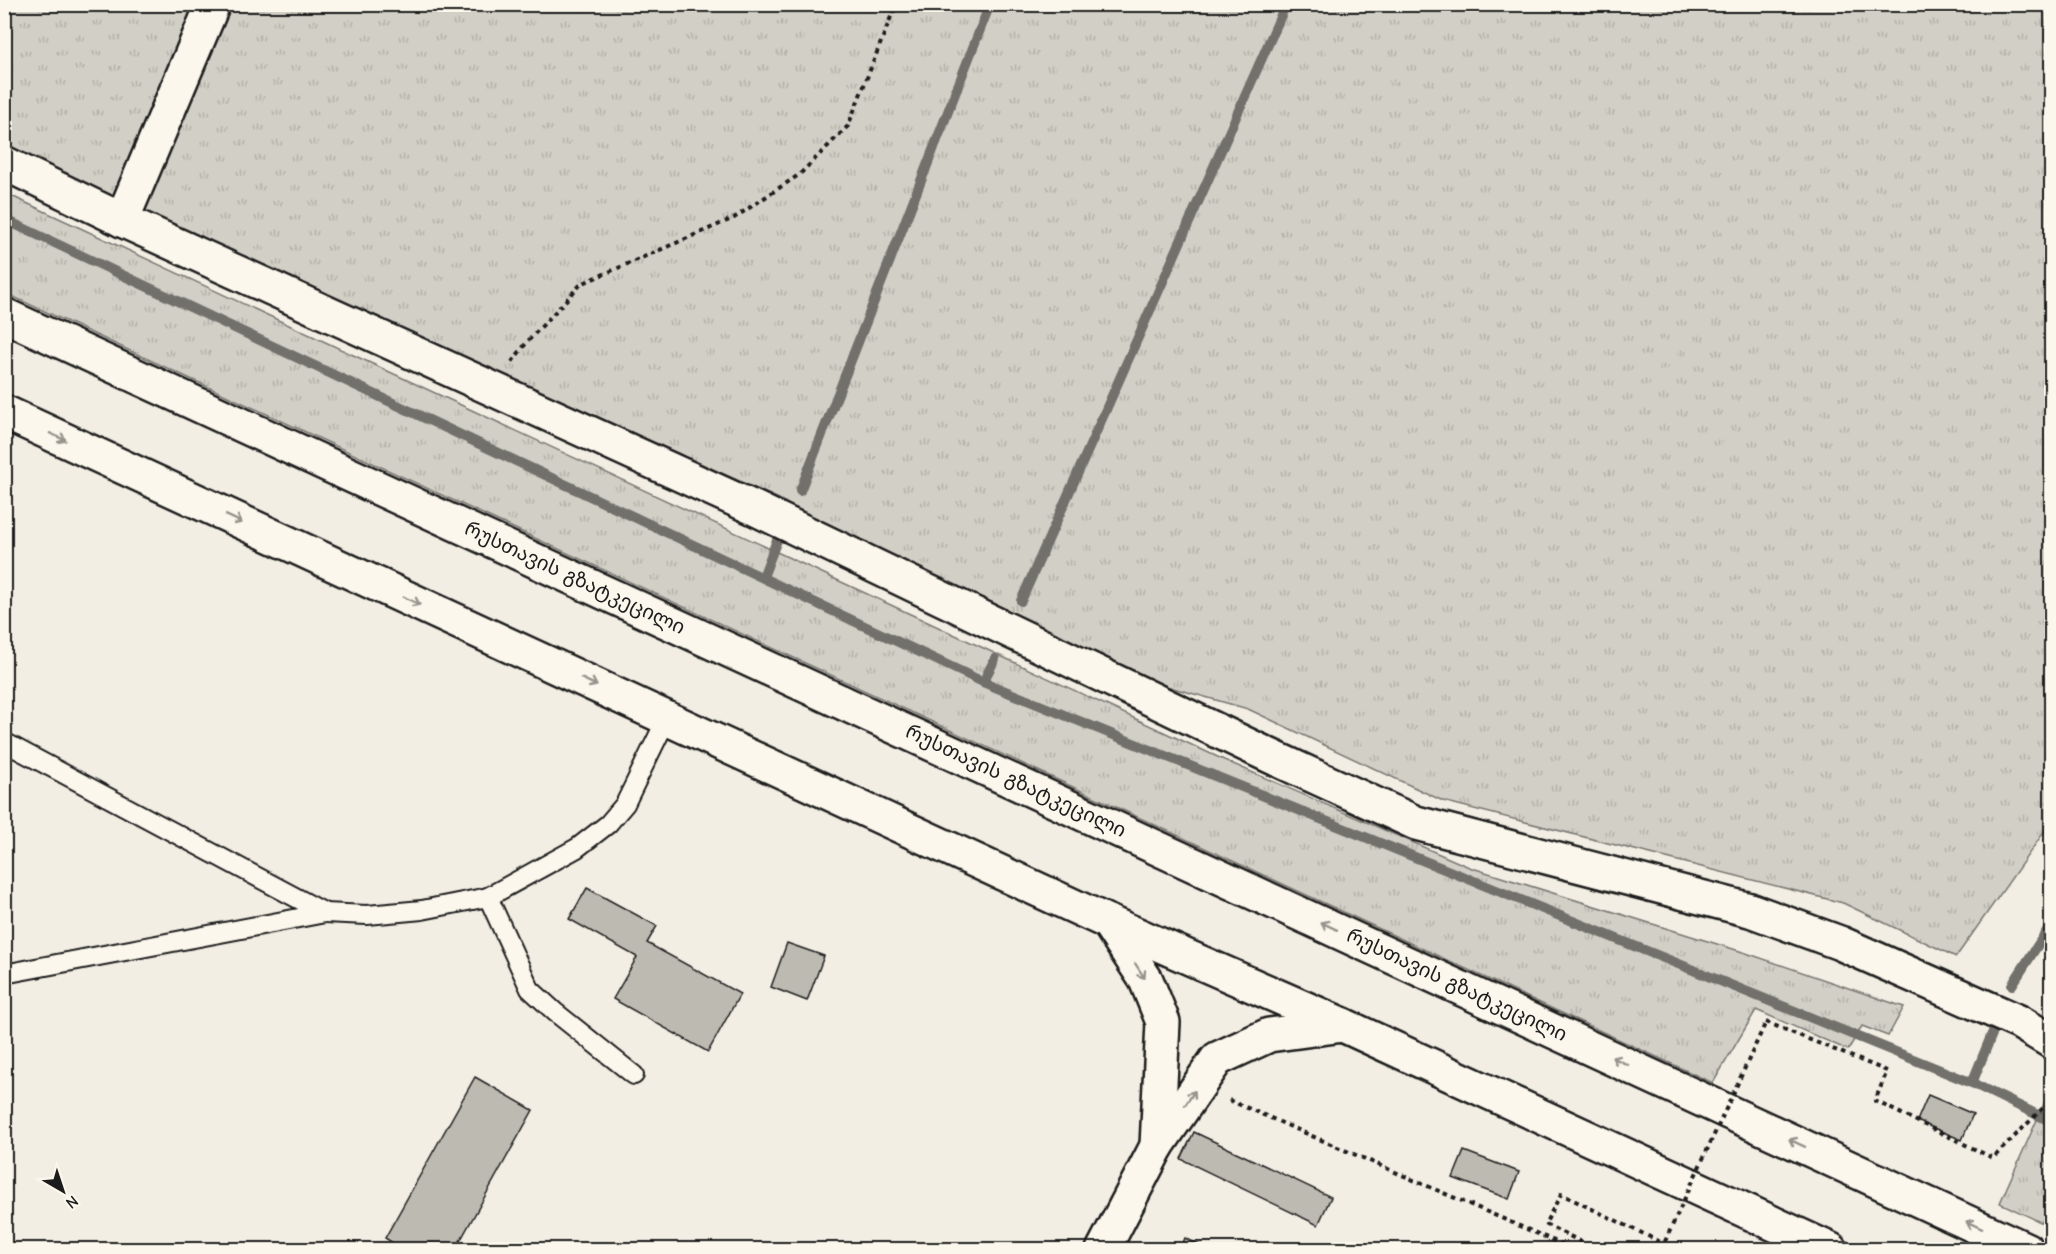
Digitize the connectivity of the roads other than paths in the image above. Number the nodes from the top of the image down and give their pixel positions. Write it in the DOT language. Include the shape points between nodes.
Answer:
graph roads {
  1 [pos="213,4"];
  2 [pos="4,163"];
  3 [pos="122,220"];
  4 [pos="4,315"];
  5 [pos="4,412"];
  6 [pos="667,718"];
  7 [pos="4,742"];
  8 [pos="488,897"];
  9 [pos="325,913"];
  10 [pos="1108,922"];
  11 [pos="4,974"];
  12 [pos="1343,1024"];
  13 [pos="2052,1042"];
  14 [pos="634,1076"];
  15 [pos="1157,1146"];
  16 [pos="1103,1250"];
  17 [pos="1831,1250"];
  18 [pos="2027,1250"];
  1 -- 3 [label="main road"];
  2 -- 3 [label="main road"];
  3 -- 13 [label="main road" via="754,508 1416,823 1750,910 1840,943 1998,1012"];
  18 -- 4 [label="main road, რუსთავის გზატკეცილი, one-way"];
  5 -- 6 [label="main road, one-way"];
  6 -- 8 [label="lane" via="625,804 608,824 577,848"];
  6 -- 10 [label="main road"];
  7 -- 9 [label="lane"];
  8 -- 9 [label="lane" via="422,910 368,915"];
  8 -- 14 [label="lane" via="530,989"];
  9 -- 11 [label="lane"];
  10 -- 12 [label="main road"];
  10 -- 15 [label="main road, one-way" via="1146,980 1163,1022"];
  15 -- 12 [label="main road, one-way" via="1217,1059 1269,1035"];
  12 -- 17 [label="main road"];
  15 -- 16 [label="main road"];
}
